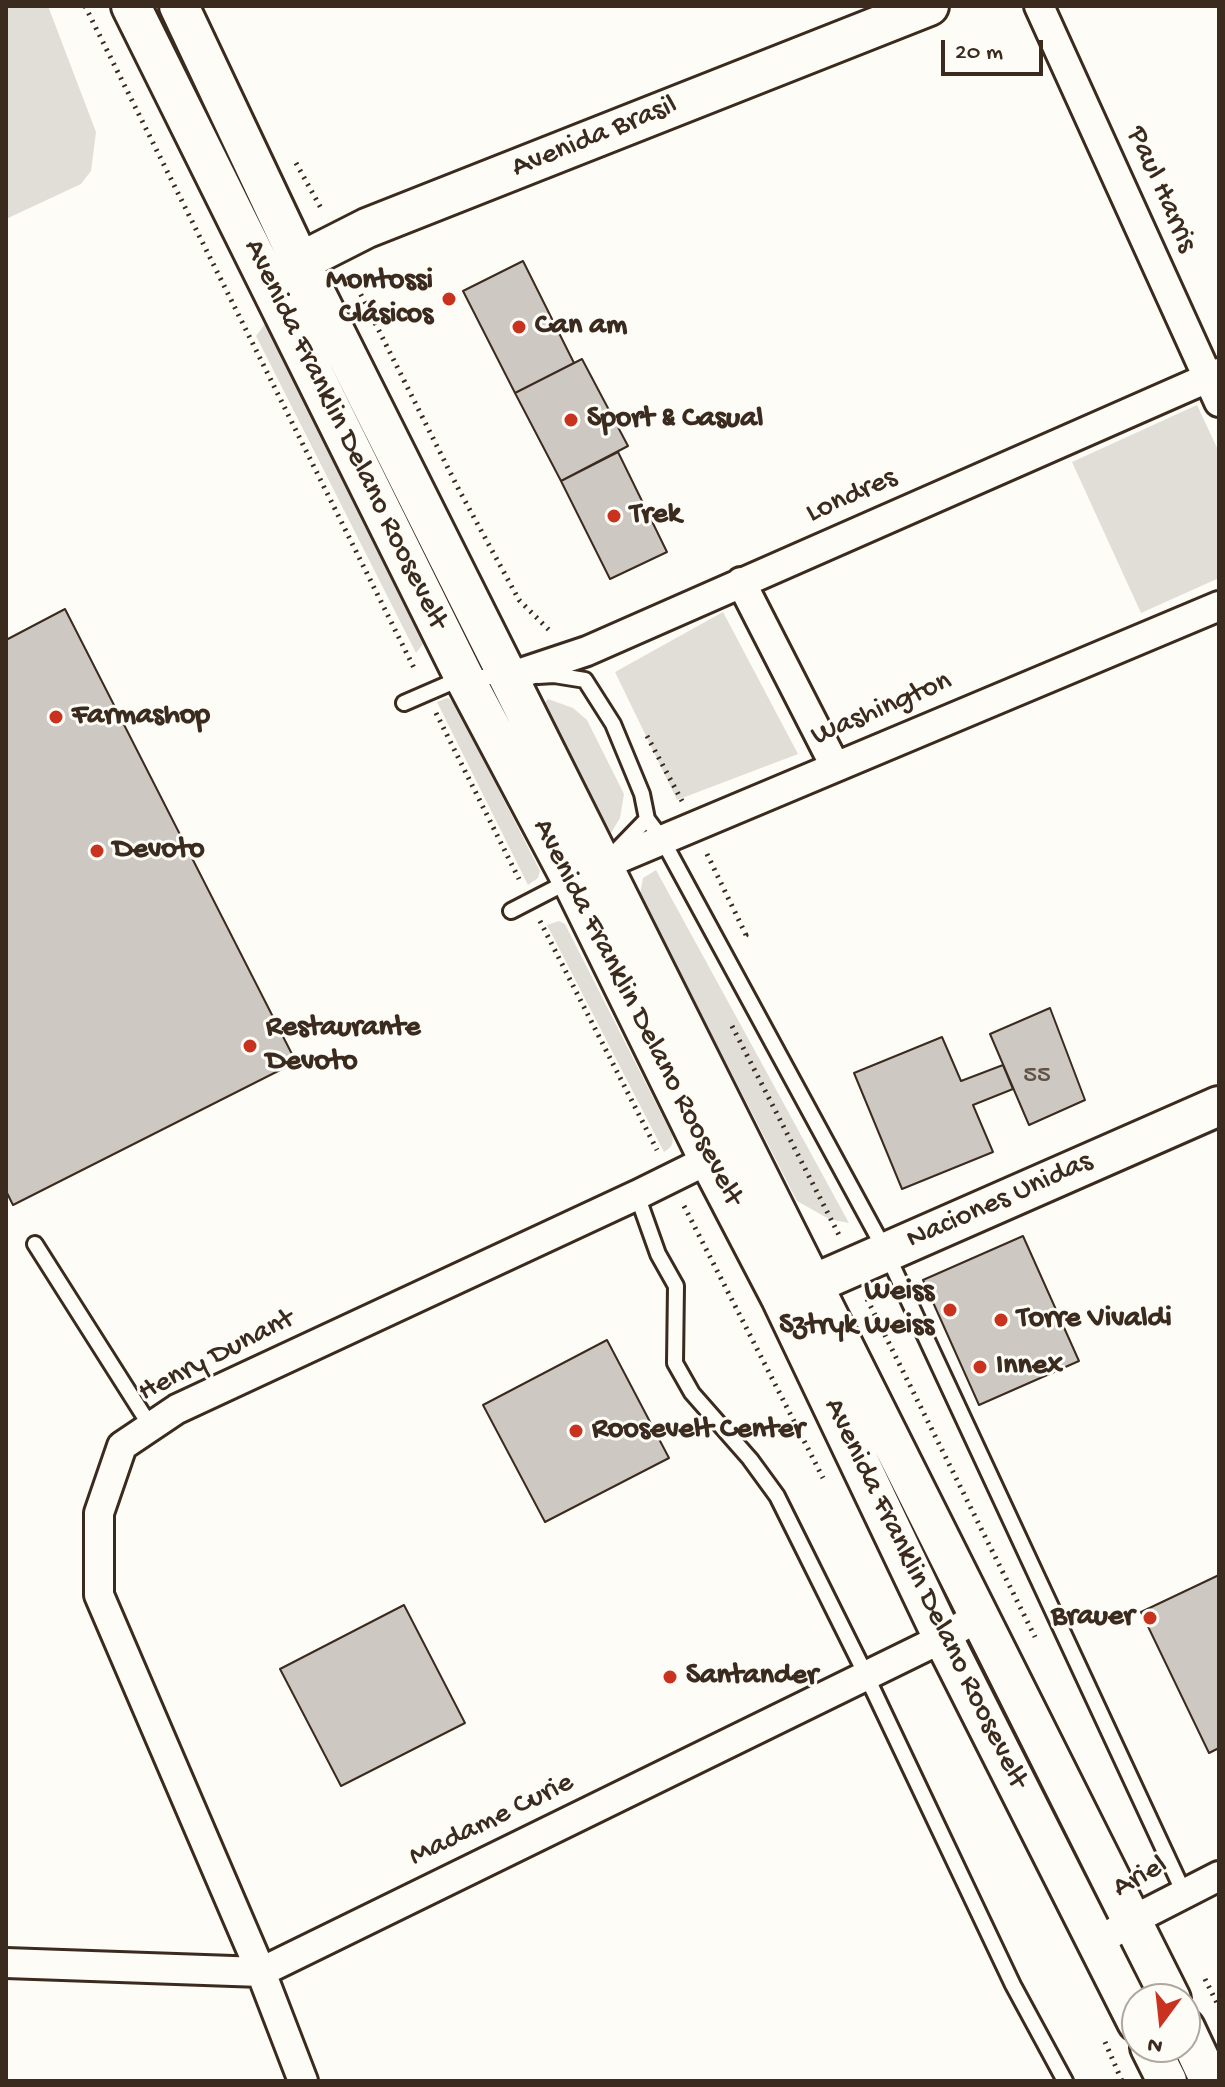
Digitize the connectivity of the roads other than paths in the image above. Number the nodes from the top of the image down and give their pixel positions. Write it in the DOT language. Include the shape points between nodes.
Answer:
graph roads {
  1 [pos="131,6"];
  2 [pos="179,6"];
  3 [pos="929,6"];
  4 [pos="1039,6"];
  5 [pos="300,262"];
  6 [pos="269,284"];
  7 [pos="1215,384"];
  8 [pos="741,582"];
  9 [pos="1219,606"];
  10 [pos="464,677"];
  11 [pos="509,677"];
  12 [pos="404,703"];
  13 [pos="835,766"];
  14 [pos="654,829"];
  15 [pos="588,872"];
  16 [pos="511,911"];
  17 [pos="1219,1106"];
  18 [pos="725,1151"];
  19 [pos="637,1195"];
  20 [pos="35,1244"];
  21 [pos="886,1252"];
  22 [pos="797,1292"];
  23 [pos="151,1427"];
  24 [pos="980,1615"];
  25 [pos="943,1638"];
  26 [pos="866,1675"];
  27 [pos="1219,1876"];
  28 [pos="1184,1893"];
  29 [pos="1133,1920"];
  30 [pos="1097,1943"];
  31 [pos="6,1963"];
  32 [pos="261,1972"];
  33 [pos="1163,1983"];
  34 [pos="1121,1990"];
  35 [pos="1201,2062"];
  36 [pos="1158,2063"];
  37 [pos="303,2081"];
  38 [pos="1065,2081"];
  39 [pos="1167,2081"];
  40 [pos="1210,2081"];
  1 -- 6 [label="main road, Avenida Franklin Delano Roosevelt"];
  2 -- 5 [label="main road, Avenida Franklin Delano Roosevelt"];
  3 -- 5 [label="main road, Avenida Brasil" via="367,228"];
  4 -- 7 [label="street, Paul Harris"];
  5 -- 6 [label="main road, Avenida Brasil"];
  5 -- 11 [label="main road, Avenida Franklin Delano Roosevelt"];
  6 -- 10 [label="main road, Avenida Franklin Delano Roosevelt"];
  7 -- 8 [label="street, Londres"];
  8 -- 11 [label="street, Londres" via="587,651"];
  8 -- 13 [label="street"];
  9 -- 13 [label="street, Washington"];
  10 -- 11 [label="lane"];
  10 -- 12 [label="lane"];
  10 -- 15 [label="main road, Avenida Franklin Delano Roosevelt"];
  11 -- 14 [label="lane" via="585,680 613,724"];
  11 -- 15 [label="main road, Avenida Franklin Delano Roosevelt"];
  13 -- 14 [label="street, Washington"];
  14 -- 15 [label="street, Washington"];
  14 -- 21 [label="lane"];
  15 -- 16 [label="lane"];
  15 -- 18 [label="main road, Avenida Franklin Delano Roosevelt"];
  17 -- 21 [label="main road, Naciones Unidas"];
  18 -- 19 [label="street, Henry Dunant"];
  18 -- 22 [label="main road, Avenida Franklin Delano Roosevelt"];
  19 -- 23 [label="street, Henry Dunant" via="177,1409"];
  19 -- 26 [label="lane" via="676,1286 675,1363 692,1393 777,1496"];
  20 -- 23 [label="lane"];
  21 -- 22 [label="main road, Naciones Unidas"];
  21 -- 28 [label="lane"];
  22 -- 24 [label="main road, Avenida Franklin Delano Roosevelt"];
  22 -- 25 [label="main road, Avenida Franklin Delano Roosevelt"];
  23 -- 32 [label="street, Henry Dunant" via="122,1446 99,1513 99,1595"];
  24 -- 25 [label="street, Madame Curie"];
  24 -- 29 [label="main road, Avenida Franklin Delano Roosevelt"];
  25 -- 26 [label="street, Madame Curie"];
  25 -- 30 [label="main road, Avenida Franklin Delano Roosevelt"];
  26 -- 32 [label="street, Madame Curie"];
  26 -- 38 [label="lane" via="1013,1985"];
  27 -- 28 [label="street, Ariel"];
  28 -- 29 [label="street, Ariel"];
  29 -- 30 [label="street, Ariel"];
  29 -- 33 [label="main road, Avenida Franklin Delano Roosevelt"];
  30 -- 34 [label="main road, Avenida Franklin Delano Roosevelt"];
  31 -- 32 [label="street, Madame Curie"];
  32 -- 37 [label="street, Henry Dunant"];
  35 -- 40 [label="main road"];
  36 -- 39 [label="main road"];
}
